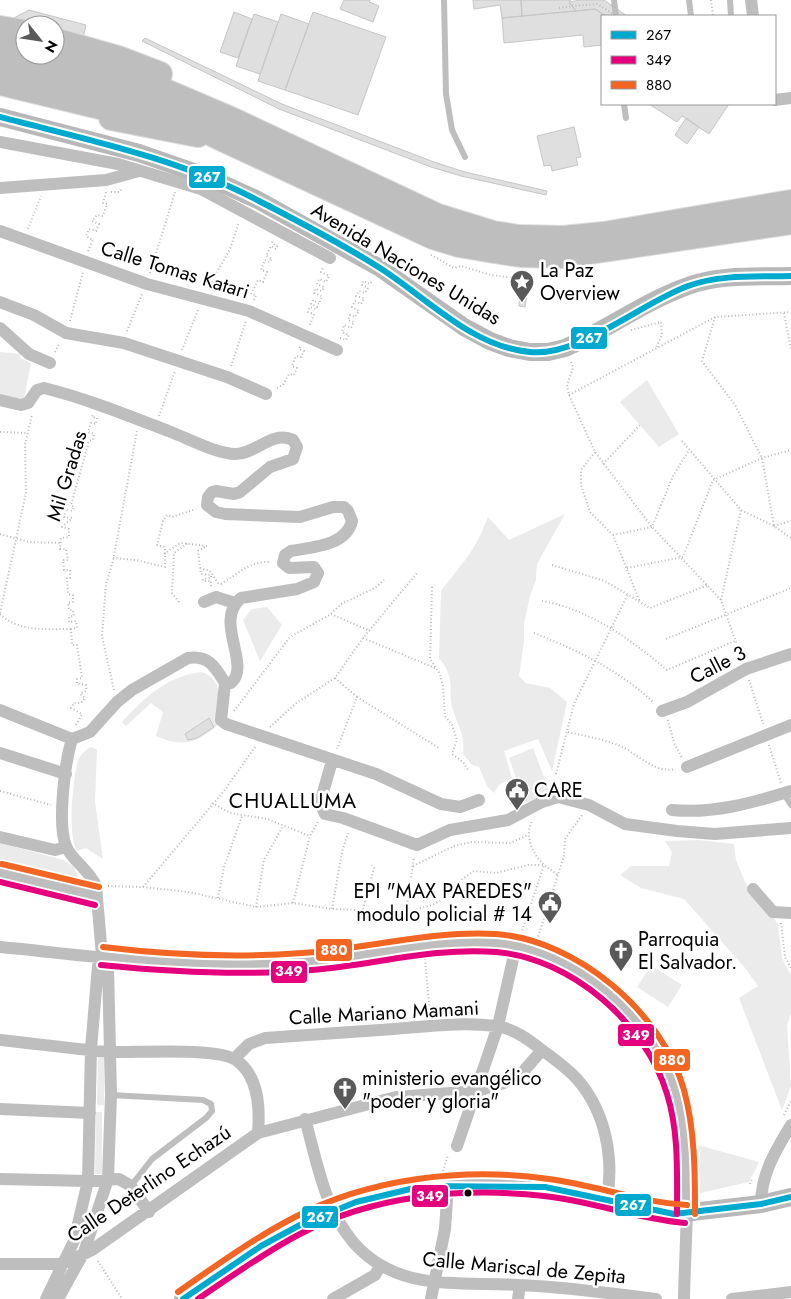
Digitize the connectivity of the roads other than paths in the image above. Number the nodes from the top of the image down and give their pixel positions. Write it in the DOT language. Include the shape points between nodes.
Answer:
graph roads {
  1 [pos="444,0"];
  2 [pos="614,0"];
  3 [pos="689,0"];
  4 [pos="730,0"];
  5 [pos="751,0"];
  6 [pos="616,15"];
  7 [pos="691,15"];
  8 [pos="731,15"];
  9 [pos="752,15"];
  10 [pos="15,26"];
  11 [pos="0,27"];
  12 [pos="15,30"];
  13 [pos="0,35"];
  14 [pos="15,39"];
  15 [pos="65,39"];
  16 [pos="65,43"];
  17 [pos="0,44"];
  18 [pos="15,48"];
  19 [pos="86,49"];
  20 [pos="65,52"];
  21 [pos="0,53"];
  22 [pos="65,62"];
  23 [pos="0,64"];
  24 [pos="0,73"];
  25 [pos="0,84"];
  26 [pos="0,94"];
  27 [pos="791,98"];
  28 [pos="776,100"];
  29 [pos="624,105"];
  30 [pos="0,117"];
  31 [pos="626,118"];
  32 [pos="226,129"];
  33 [pos="0,142"];
  34 [pos="465,157"];
  35 [pos="140,171"];
  36 [pos="0,188"];
  37 [pos="791,202"];
  38 [pos="791,222"];
  39 [pos="0,231"];
  40 [pos="330,258"];
  41 [pos="791,276"];
  42 [pos="0,302"];
  43 [pos="0,328"];
  44 [pos="336,350"];
  45 [pos="50,363"];
  46 [pos="266,394"];
  47 [pos="0,400"];
  48 [pos="206,594"];
  49 [pos="235,603"];
  50 [pos="791,654"];
  51 [pos="225,683"];
  52 [pos="0,710"];
  53 [pos="662,711"];
  54 [pos="791,725"];
  55 [pos="72,739"];
  56 [pos="0,753"];
  57 [pos="332,760"];
  58 [pos="687,767"];
  59 [pos="66,774"];
  60 [pos="787,792"];
  61 [pos="479,800"];
  62 [pos="791,805"];
  63 [pos="672,810"];
  64 [pos="791,828"];
  65 [pos="0,837"];
  66 [pos="66,847"];
  67 [pos="0,873"];
  68 [pos="753,889"];
  69 [pos="97,891"];
  70 [pos="786,913"];
  71 [pos="516,946"];
  72 [pos="0,948"];
  73 [pos="102,956"];
  74 [pos="498,1026"];
  75 [pos="0,1040"];
  76 [pos="91,1049"];
  77 [pos="542,1050"];
  78 [pos="111,1052"];
  79 [pos="234,1059"];
  80 [pos="477,1091"];
  81 [pos="111,1095"];
  82 [pos="110,1108"];
  83 [pos="0,1109"];
  84 [pos="91,1110"];
  85 [pos="305,1119"];
  86 [pos="791,1125"];
  87 [pos="258,1133"];
  88 [pos="453,1150"];
  89 [pos="0,1179"];
  90 [pos="108,1179"];
  91 [pos="445,1179"];
  92 [pos="88,1181"];
  93 [pos="131,1186"];
  94 [pos="791,1197"];
  95 [pos="607,1200"];
  96 [pos="761,1204"];
  97 [pos="333,1211"];
  98 [pos="149,1212"];
  99 [pos="686,1214"];
  100 [pos="88,1252"];
  101 [pos="0,1264"];
  102 [pos="62,1264"];
  103 [pos="380,1266"];
  104 [pos="434,1282"];
  105 [pos="520,1285"];
  106 [pos="791,1292"];
  107 [pos="602,1296"];
  108 [pos="46,1299"];
  109 [pos="58,1299"];
  110 [pos="183,1299"];
  111 [pos="333,1299"];
  112 [pos="431,1299"];
  113 [pos="518,1299"];
  114 [pos="656,1299"];
  115 [pos="684,1299"];
  116 [pos="732,1299"];
  1 -- 34 [label="lane" via="446,94 452,130"];
  2 -- 6 [label="lane"];
  3 -- 7 [label="lane"];
  4 -- 8 [label="lane"];
  5 -- 9 [label="street"];
  10 -- 11 [label="lane"];
  11 -- 12 [label="highway"];
  13 -- 14 [label="highway"];
  15 -- 19 [label="lane"];
  16 -- 19 [label="highway"];
  17 -- 18 [label="highway"];
  19 -- 32 [label="highway" via="167,77"];
  20 -- 32 [label="highway" via="166,84"];
  21 -- 32 [label="highway" via="162,95"];
  22 -- 32 [label="highway" via="164,90"];
  23 -- 32 [label="highway" via="156,106"];
  24 -- 32 [label="highway"];
  25 -- 32 [label="highway" via="152,120"];
  26 -- 32 [label="highway" via="151,127"];
  27 -- 28 [label="street"];
  29 -- 31 [label="lane"];
  30 -- 41 [label="street, Avenida Naciones Unidas" via="140,153 205,176 258,200 380,268 464,327 509,348 548,352 565,348 688,286 712,280"];
  32 -- 37 [label="highway" via="438,216 493,233 519,237 563,238 604,234"];
  32 -- 38 [label="highway" via="433,236 494,252 563,256"];
  33 -- 35 [label="street"];
  35 -- 36 [label="street" via="106,180"];
  35 -- 40 [label="street" via="201,189"];
  39 -- 44 [label="street, Calle Tomas Katari" via="147,284 249,311"];
  42 -- 46 [label="street" via="34,315 66,333 124,343 227,376"];
  43 -- 45 [label="street" via="30,354"];
  47 -- 49 [label="street" via="21,405 28,403 37,390 44,388 96,403 209,447 236,454 283,437 293,440 297,447 293,459 270,467 240,492 212,492 207,505 225,514 300,517 344,507 352,521 345,536 337,541 288,552 283,563 289,568 311,565 317,569 318,577 308,586 241,598"];
  48 -- 49 [label="street"];
  49 -- 51 [label="street" via="231,620 237,673 231,683"];
  50 -- 53 [label="street, Calle 3" via="746,669 687,702"];
  51 -- 55 [label="street" via="209,661 203,657 188,658 139,686 117,702 96,726"];
  51 -- 57 [label="street" via="221,720 226,724"];
  52 -- 55 [label="street"];
  54 -- 58 [label="street"];
  55 -- 59 [label="street"];
  56 -- 59 [label="street"];
  57 -- 61 [label="street" via="398,782 452,807"];
  57 -- 64 [label="street" via="320,803 323,812 417,845 450,830 508,820 558,797 590,805 625,824 677,831 715,834"];
  59 -- 66 [label="street" via="63,808"];
  60 -- 62 [label="lane"];
  60 -- 63 [label="street" via="728,807 694,812"];
  65 -- 66 [label="street" via="55,850"];
  66 -- 69 [label="street" via="92,876"];
  67 -- 69 [label="street"];
  68 -- 70 [label="street" via="773,912"];
  69 -- 73 [label="street"];
  71 -- 73 [label="street" via="471,942 330,960 257,965"];
  71 -- 74 [label="street"];
  71 -- 99 [label="street" via="582,974 604,988 626,1008 659,1052 681,1112"];
  72 -- 73 [label="street"];
  73 -- 76 [label="street" via="98,966"];
  73 -- 78 [label="street" via="108,967"];
  74 -- 77 [label="street, Calle Mariano Mamani" via="529,1040"];
  74 -- 79 [label="street, Calle Mariano Mamani" via="431,1026 265,1038 249,1044"];
  74 -- 80 [label="street"];
  75 -- 76 [label="street"];
  76 -- 78 [label="street"];
  76 -- 84 [label="street"];
  77 -- 80 [label="street, Calle Deterlino Echazú" via="522,1073 504,1083"];
  77 -- 95 [label="street, Calle Mariano Mamani" via="578,1080 602,1122 609,1153"];
  78 -- 79 [label="street" via="197,1053"];
  78 -- 81 [label="street"];
  79 -- 87 [label="street" via="248,1072 257,1094 260,1110"];
  80 -- 85 [label="street, Calle Deterlino Echazú" via="396,1097"];
  80 -- 88 [label="street"];
  81 -- 82 [label="street"];
  81 -- 93 [label="lane" via="203,1100 211,1104 212,1111 206,1118 152,1159"];
  82 -- 84 [label="street"];
  82 -- 90 [label="street"];
  83 -- 84 [label="street"];
  84 -- 92 [label="street"];
  85 -- 87 [label="street, Calle Deterlino Echazú"];
  85 -- 97 [label="street, Calle Mariscal de Zepita" via="326,1197"];
  86 -- 96 [label="street" via="761,1185"];
  87 -- 98 [label="street, Calle Deterlino Echazú"];
  89 -- 92 [label="street"];
  90 -- 92 [label="street"];
  90 -- 93 [label="street" via="119,1179"];
  90 -- 100 [label="street"];
  91 -- 95 [label="street" via="545,1187"];
  91 -- 97 [label="street"];
  91 -- 104 [label="street" via="446,1229"];
  92 -- 102 [label="street" via="74,1241"];
  93 -- 98 [label="street"];
  94 -- 96 [label="street"];
  95 -- 99 [label="street"];
  96 -- 99 [label="street"];
  97 -- 103 [label="street, Calle Mariscal de Zepita" via="352,1240"];
  97 -- 110 [label="street" via="261,1246"];
  98 -- 100 [label="street, Calle Deterlino Echazú"];
  99 -- 115 [label="street"];
  100 -- 102 [label="street, Calle Deterlino Echazú"];
  100 -- 109 [label="street"];
  101 -- 102 [label="street, Calle Deterlino Echazú"];
  102 -- 108 [label="street"];
  103 -- 104 [label="street, Calle Mariscal de Zepita"];
  103 -- 111 [label="street" via="375,1275"];
  104 -- 105 [label="street, Calle Mariscal de Zepita"];
  104 -- 112 [label="street"];
  105 -- 107 [label="street, Calle Mariscal de Zepita"];
  105 -- 113 [label="street"];
  106 -- 116 [label="street"];
  107 -- 114 [label="street, Calle Mariscal de Zepita"];
}
